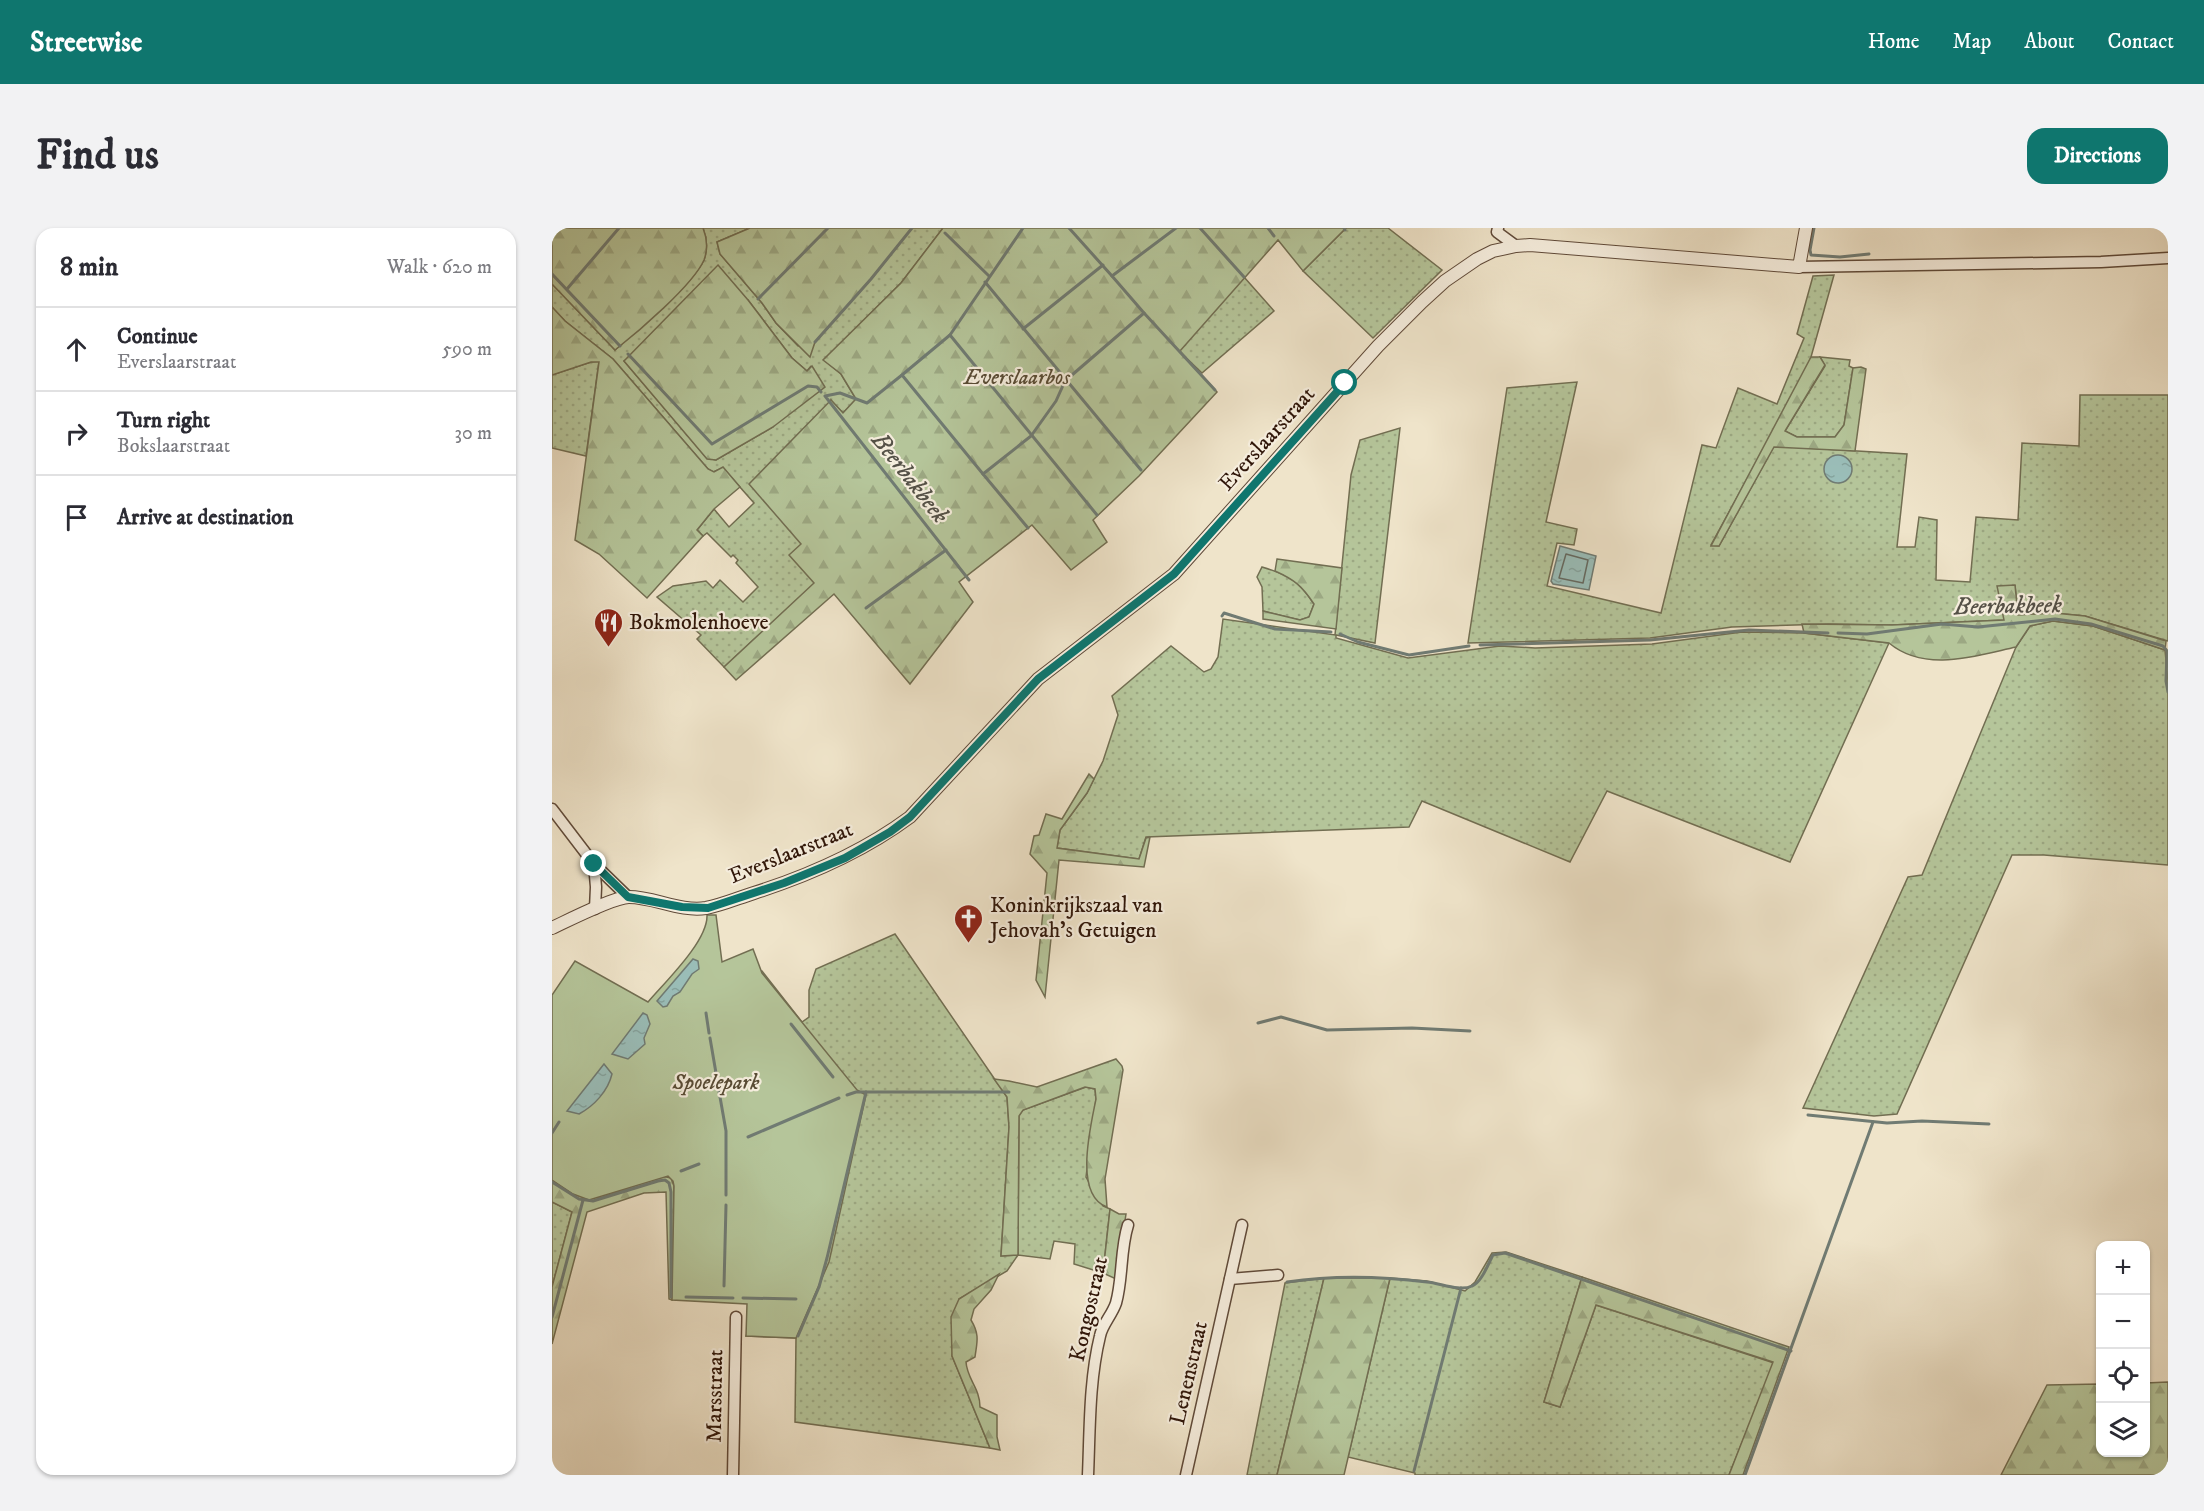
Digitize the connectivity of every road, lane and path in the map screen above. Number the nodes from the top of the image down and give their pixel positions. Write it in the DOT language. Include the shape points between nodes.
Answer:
graph roads {
  1 [pos="1806,228"];
  2 [pos="1497,230"];
  3 [pos="1516,246"];
  4 [pos="1492,251"];
  5 [pos="2168,258"];
  6 [pos="1799,267"];
  7 [pos="552,809"];
  8 [pos="594,864"];
  9 [pos="628,897"];
  10 [pos="595,909"];
  11 [pos="552,928"];
  12 [pos="1128,1225"];
  13 [pos="1242,1225"];
  14 [pos="1278,1275"];
  15 [pos="1230,1279"];
  16 [pos="736,1317"];
  17 [pos="733,1475"];
  18 [pos="1088,1475"];
  19 [pos="1186,1475"];
  1 -- 6 [label="street"];
  2 -- 3 [label="street"];
  2 -- 4 [label="street"];
  3 -- 4 [label="street, Everslaarstraat"];
  3 -- 6 [label="street, Everslaarstraat"];
  4 -- 9 [label="street, Everslaarstraat" via="1445,281 1399,324 1174,574 1038,679 910,817 890,832 845,858 795,879 708,908"];
  5 -- 6 [label="street, Everslaarstraat"];
  7 -- 8 [label="street"];
  8 -- 9 [label="street"];
  8 -- 10 [label="street"];
  9 -- 10 [label="street"];
  10 -- 11 [label="street"];
  12 -- 18 [label="street, Kongostraat" via="1116,1302 1100,1333"];
  13 -- 15 [label="street, Lenenstraat"];
  14 -- 15 [label="street"];
  15 -- 19 [label="street, Lenenstraat"];
  16 -- 17 [label="street, Marsstraat"];
}
